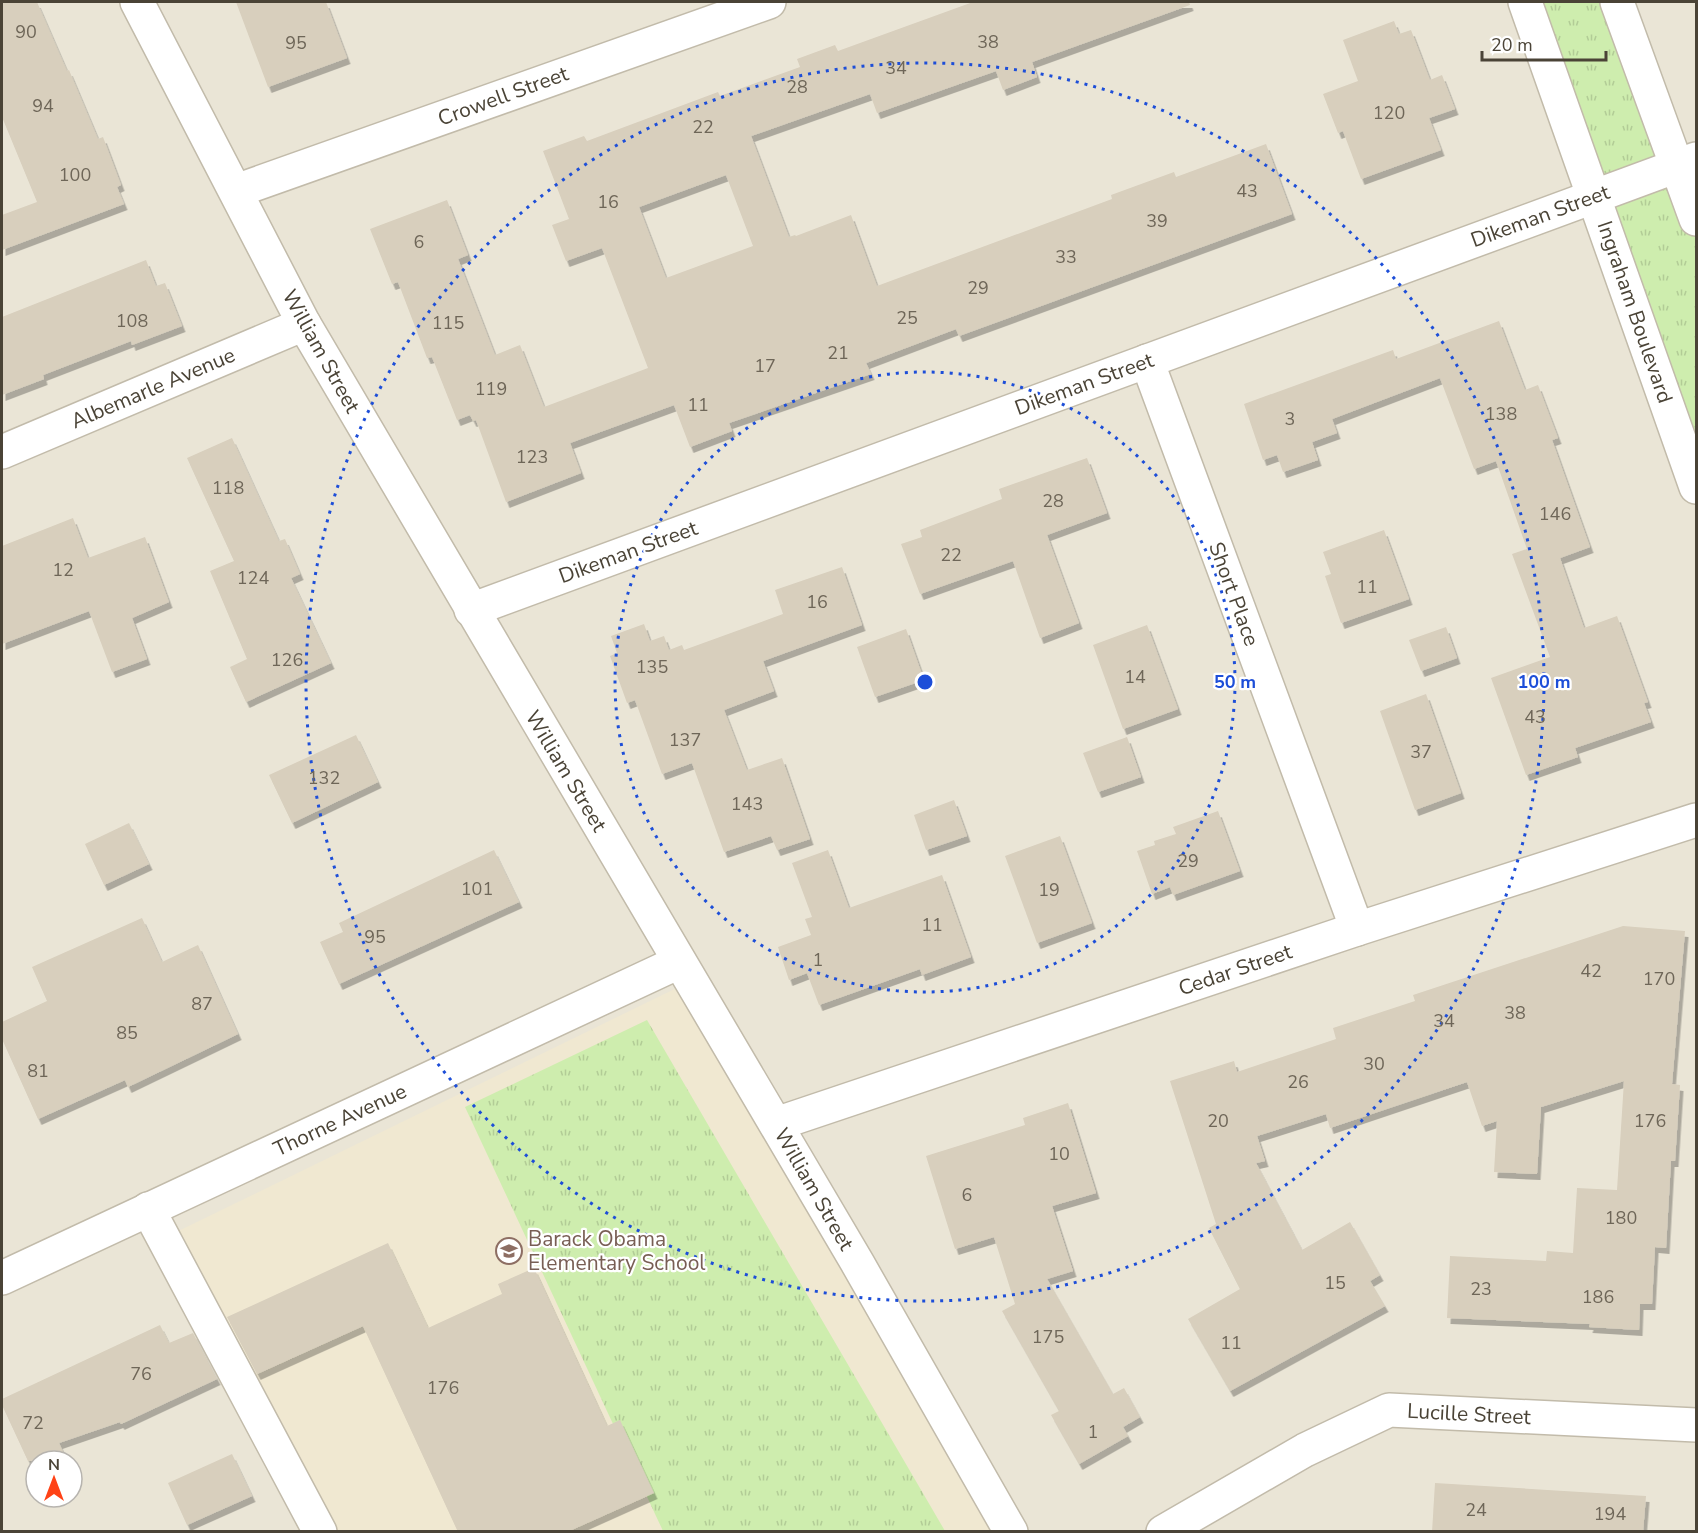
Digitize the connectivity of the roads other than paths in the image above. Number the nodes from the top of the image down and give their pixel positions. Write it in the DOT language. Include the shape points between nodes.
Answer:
graph roads {
  1 [pos="137,2"];
  2 [pos="769,2"];
  3 [pos="1524,2"];
  4 [pos="1617,2"];
  5 [pos="1687,162"];
  6 [pos="236,191"];
  7 [pos="1594,196"];
  8 [pos="1696,219"];
  9 [pos="304,324"];
  10 [pos="1147,360"];
  11 [pos="2,452"];
  12 [pos="1696,487"];
  13 [pos="471,610"];
  14 [pos="1696,820"];
  15 [pos="1357,929"];
  16 [pos="679,962"];
  17 [pos="776,1124"];
  18 [pos="148,1209"];
  19 [pos="2,1278"];
  20 [pos="1696,1425"];
  21 [pos="320,1532"];
  22 [pos="1011,1532"];
  23 [pos="1163,1532"];
  1 -- 6 [label="street, William Street"];
  2 -- 6 [label="street, Crowell Street"];
  3 -- 7 [label="street, Ingraham Boulevard"];
  4 -- 5 [label="street"];
  5 -- 7 [label="street, Dikeman Street"];
  5 -- 8 [label="street"];
  6 -- 9 [label="street, William Street"];
  7 -- 10 [label="street, Dikeman Street"];
  7 -- 12 [label="street, Ingraham Boulevard"];
  9 -- 11 [label="street, Albemarle Avenue"];
  9 -- 13 [label="street, William Street"];
  10 -- 13 [label="street, Dikeman Street"];
  10 -- 15 [label="street, Short Place"];
  13 -- 16 [label="street, William Street"];
  14 -- 15 [label="street, Cedar Street"];
  15 -- 17 [label="street, Cedar Street"];
  16 -- 17 [label="street, William Street"];
  16 -- 18 [label="street, Thorne Avenue"];
  17 -- 22 [label="street, William Street"];
  18 -- 19 [label="street, Thorne Avenue"];
  18 -- 21 [label="street"];
  20 -- 23 [label="street, Lucille Street" via="1389,1410 1305,1450"];
}
